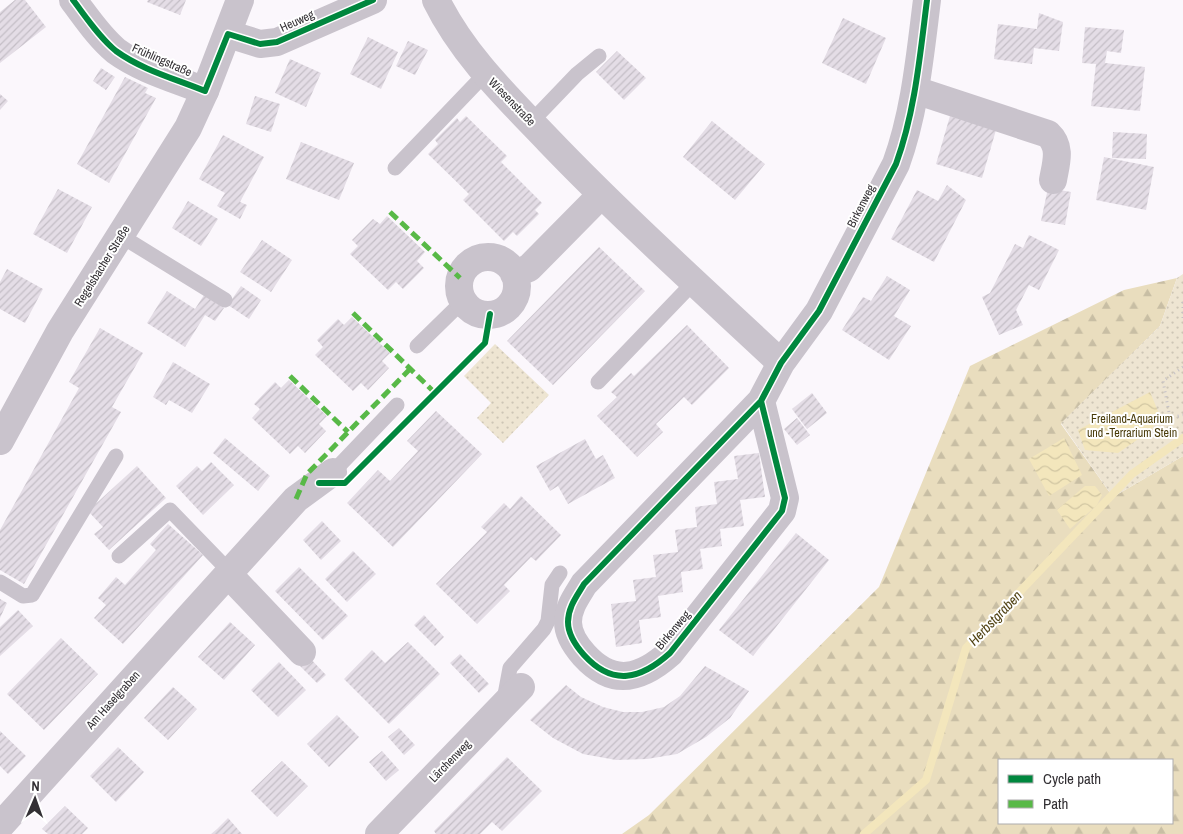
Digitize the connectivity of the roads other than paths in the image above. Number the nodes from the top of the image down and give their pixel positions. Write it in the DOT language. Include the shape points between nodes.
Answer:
graph roads {
  1 [pos="73,0"];
  2 [pos="240,0"];
  3 [pos="373,0"];
  4 [pos="436,0"];
  5 [pos="928,0"];
  6 [pos="228,34"];
  7 [pos="599,56"];
  8 [pos="485,74"];
  9 [pos="915,90"];
  10 [pos="205,91"];
  11 [pos="531,122"];
  12 [pos="395,168"];
  13 [pos="1053,180"];
  14 [pos="602,195"];
  15 [pos="121,236"];
  16 [pos="514,274"];
  17 [pos="694,282"];
  18 [pos="225,300"];
  19 [pos="463,301"];
  20 [pos="418,346"];
  21 [pos="781,363"];
  22 [pos="598,382"];
  23 [pos="761,401"];
  24 [pos="397,404"];
  25 [pos="0,441"];
  26 [pos="116,456"];
  27 [pos="333,472"];
  28 [pos="119,556"];
  29 [pos="229,573"];
  30 [pos="560,573"];
  31 [pos="0,582"];
  32 [pos="302,652"];
  33 [pos="512,697"];
  34 [pos="0,826"];
  35 [pos="379,834"];
  1 -- 10 [label="street, Frühlingstraße" via="116,50 137,64"];
  2 -- 6 [label="street, Regelsbacher Straße"];
  3 -- 6 [label="street, Heuweg" via="277,42 260,44"];
  4 -- 8 [label="street, Wiesenstraße" via="461,44"];
  5 -- 9 [label="street, Birkenweg"];
  6 -- 10 [label="street, Regelsbacher Straße"];
  7 -- 11 [label="lane"];
  8 -- 11 [label="street, Wiesenstraße"];
  8 -- 12 [label="lane"];
  9 -- 13 [label="street" via="1048,134 1055,142 1057,152"];
  9 -- 21 [label="street, Birkenweg" via="896,164 819,311"];
  10 -- 15 [label="street, Regelsbacher Straße" via="188,128"];
  11 -- 14 [label="street, Wiesenstraße"];
  14 -- 16 [label="street" via="529,268"];
  14 -- 17 [label="street, Wiesenstraße"];
  15 -- 18 [label="lane"];
  15 -- 25 [label="street, Regelsbacher Straße" via="60,332"];
  16 -- 19 [label="street" via="514,297 498,313 482,314"];
  16 -- 19 [label="street" via="497,258 474,260 460,278"];
  17 -- 21 [label="street, Wiesenstraße"];
  17 -- 22 [label="lane"];
  19 -- 20 [label="lane"];
  21 -- 23 [label="street, Birkenweg"];
  23 -- 23 [label="street, Birkenweg" via="785,498 782,510 670,653 654,667 637,675 624,676 610,675 593,665 579,650 569,631 571,606 584,584"];
  24 -- 27 [label="lane"];
  26 -- 31 [label="lane" via="32,595 23,596"];
  27 -- 29 [label="street, Am Haselgraben" via="296,500"];
  28 -- 29 [label="lane" via="170,510"];
  29 -- 32 [label="street"];
  29 -- 34 [label="street, Am Haselgraben"];
  30 -- 33 [label="lane" via="552,585 548,621 544,629 510,668"];
  33 -- 35 [label="street, Lärchenweg"];
}
